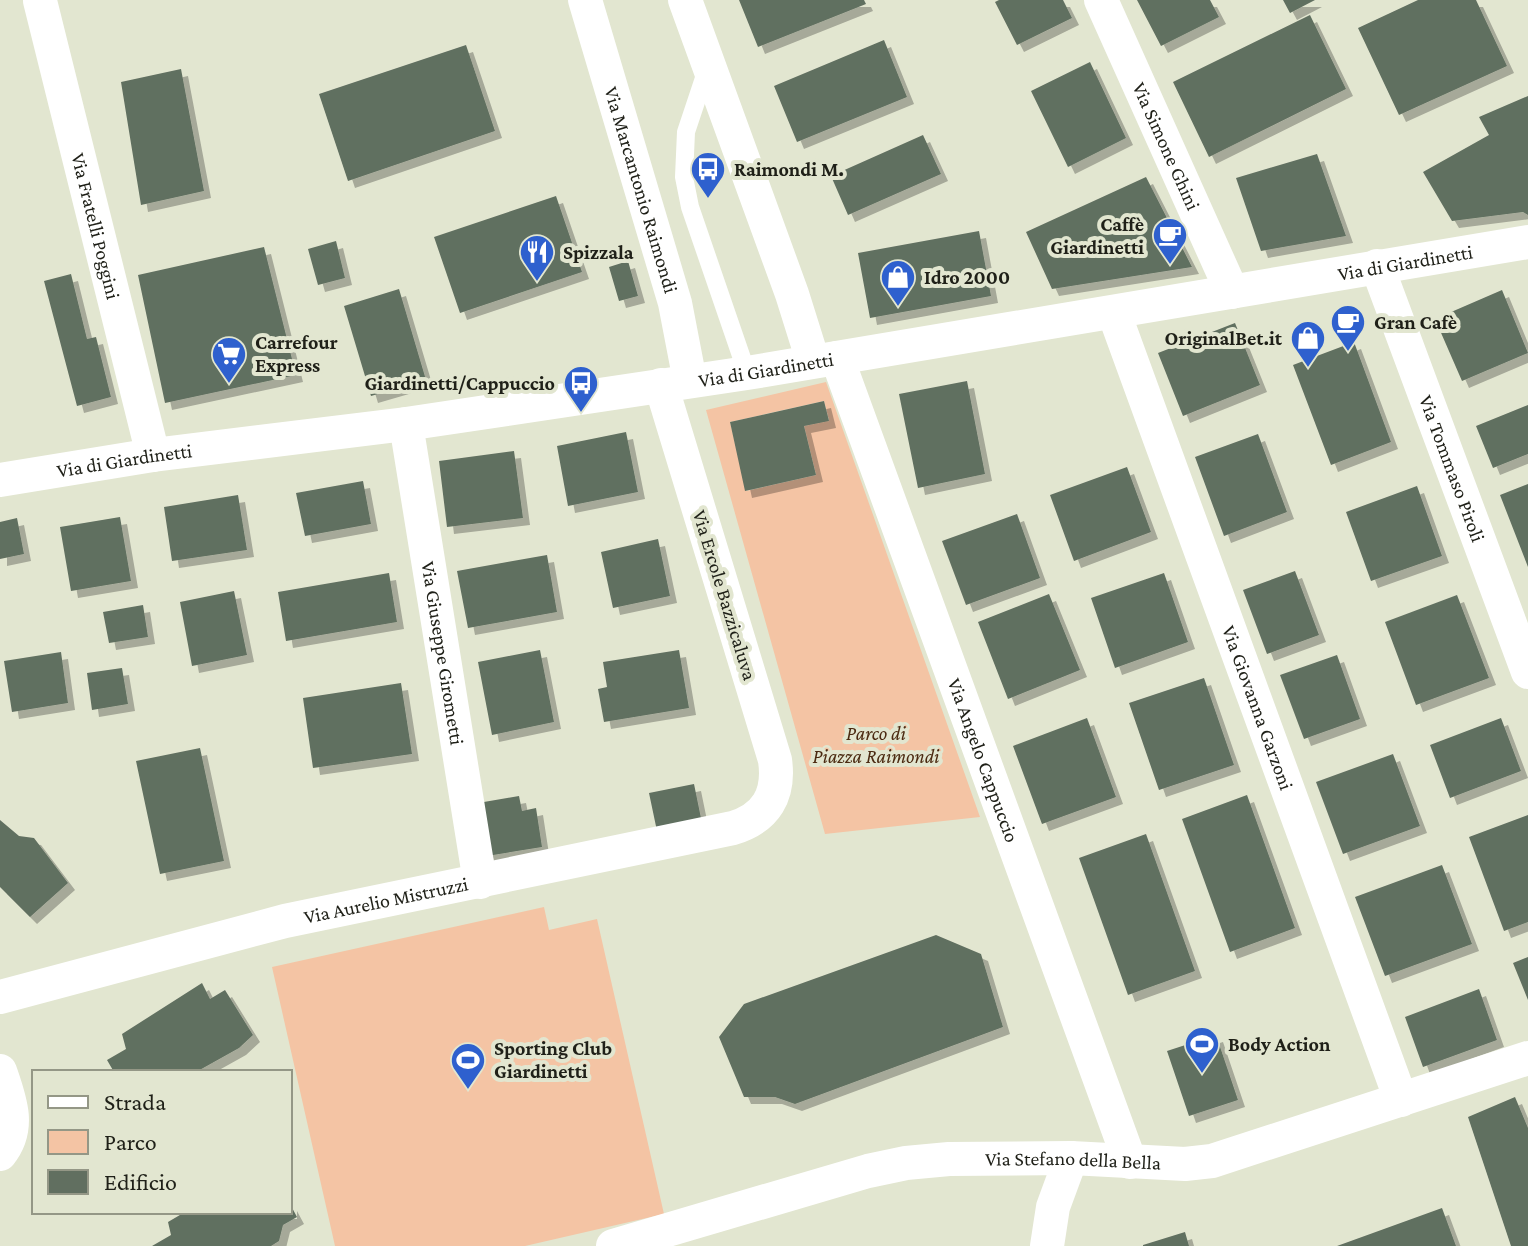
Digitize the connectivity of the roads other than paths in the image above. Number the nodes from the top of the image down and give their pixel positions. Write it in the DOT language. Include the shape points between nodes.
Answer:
graph roads {
  1 [pos="38,0"];
  2 [pos="48,0"];
  3 [pos="585,0"];
  4 [pos="685,0"];
  5 [pos="1101,0"];
  6 [pos="709,62"];
  7 [pos="1528,242"];
  8 [pos="1377,266"];
  9 [pos="1232,292"];
  10 [pos="1114,313"];
  11 [pos="825,359"];
  12 [pos="747,373"];
  13 [pos="675,383"];
  14 [pos="406,424"];
  15 [pos="153,455"];
  16 [pos="0,480"];
  17 [pos="1528,672"];
  18 [pos="769,805"];
  19 [pos="480,882"];
  20 [pos="0,997"];
  21 [pos="1528,1058"];
  22 [pos="0,1071"];
  23 [pos="1401,1100"];
  24 [pos="0,1154"];
  25 [pos="1071,1158"];
  26 [pos="1130,1162"];
  27 [pos="613,1246"];
  28 [pos="1047,1246"];
  1 -- 2 [label="street"];
  1 -- 15 [label="street, Via Fratelli Poggini"];
  3 -- 13 [label="street, Via Marcantonio Raimondi" via="675,303"];
  4 -- 6 [label="street"];
  5 -- 9 [label="street, Via Simone Ghini"];
  6 -- 11 [label="street" via="792,294"];
  6 -- 12 [label="lane" via="686,132 684,177"];
  7 -- 8 [label="street, Via di Giardinetti"];
  8 -- 9 [label="street, Via di Giardinetti"];
  8 -- 17 [label="street, Via Tommaso Piroli"];
  9 -- 10 [label="street, Via di Giardinetti"];
  10 -- 11 [label="street, Via di Giardinetti"];
  10 -- 23 [label="street, Via Giovanna Garzoni"];
  11 -- 12 [label="street, Via di Giardinetti"];
  11 -- 26 [label="street, Via Angelo Cappuccio"];
  12 -- 13 [label="street, Via di Giardinetti"];
  13 -- 14 [label="street, Via di Giardinetti"];
  13 -- 18 [label="street, Via Ercole Bazzicaluva" via="775,760 777,783"];
  14 -- 15 [label="street, Via di Giardinetti"];
  14 -- 19 [label="street, Via Giuseppe Girometti"];
  15 -- 16 [label="street, Via di Giardinetti"];
  18 -- 19 [label="street, Via Aurelio Mistruzzi" via="753,821 733,828"];
  19 -- 20 [label="street, Via Aurelio Mistruzzi" via="267,926"];
  21 -- 23 [label="street, Via Stefano della Bella"];
  22 -- 24 [label="street" via="13,1125"];
  23 -- 26 [label="street, Via Stefano della Bella" via="1212,1161"];
  25 -- 26 [label="street, Via Stefano della Bella"];
  25 -- 27 [label="street, Via Stefano della Bella" via="949,1159 887,1166"];
  25 -- 28 [label="street" via="1053,1207"];
}
